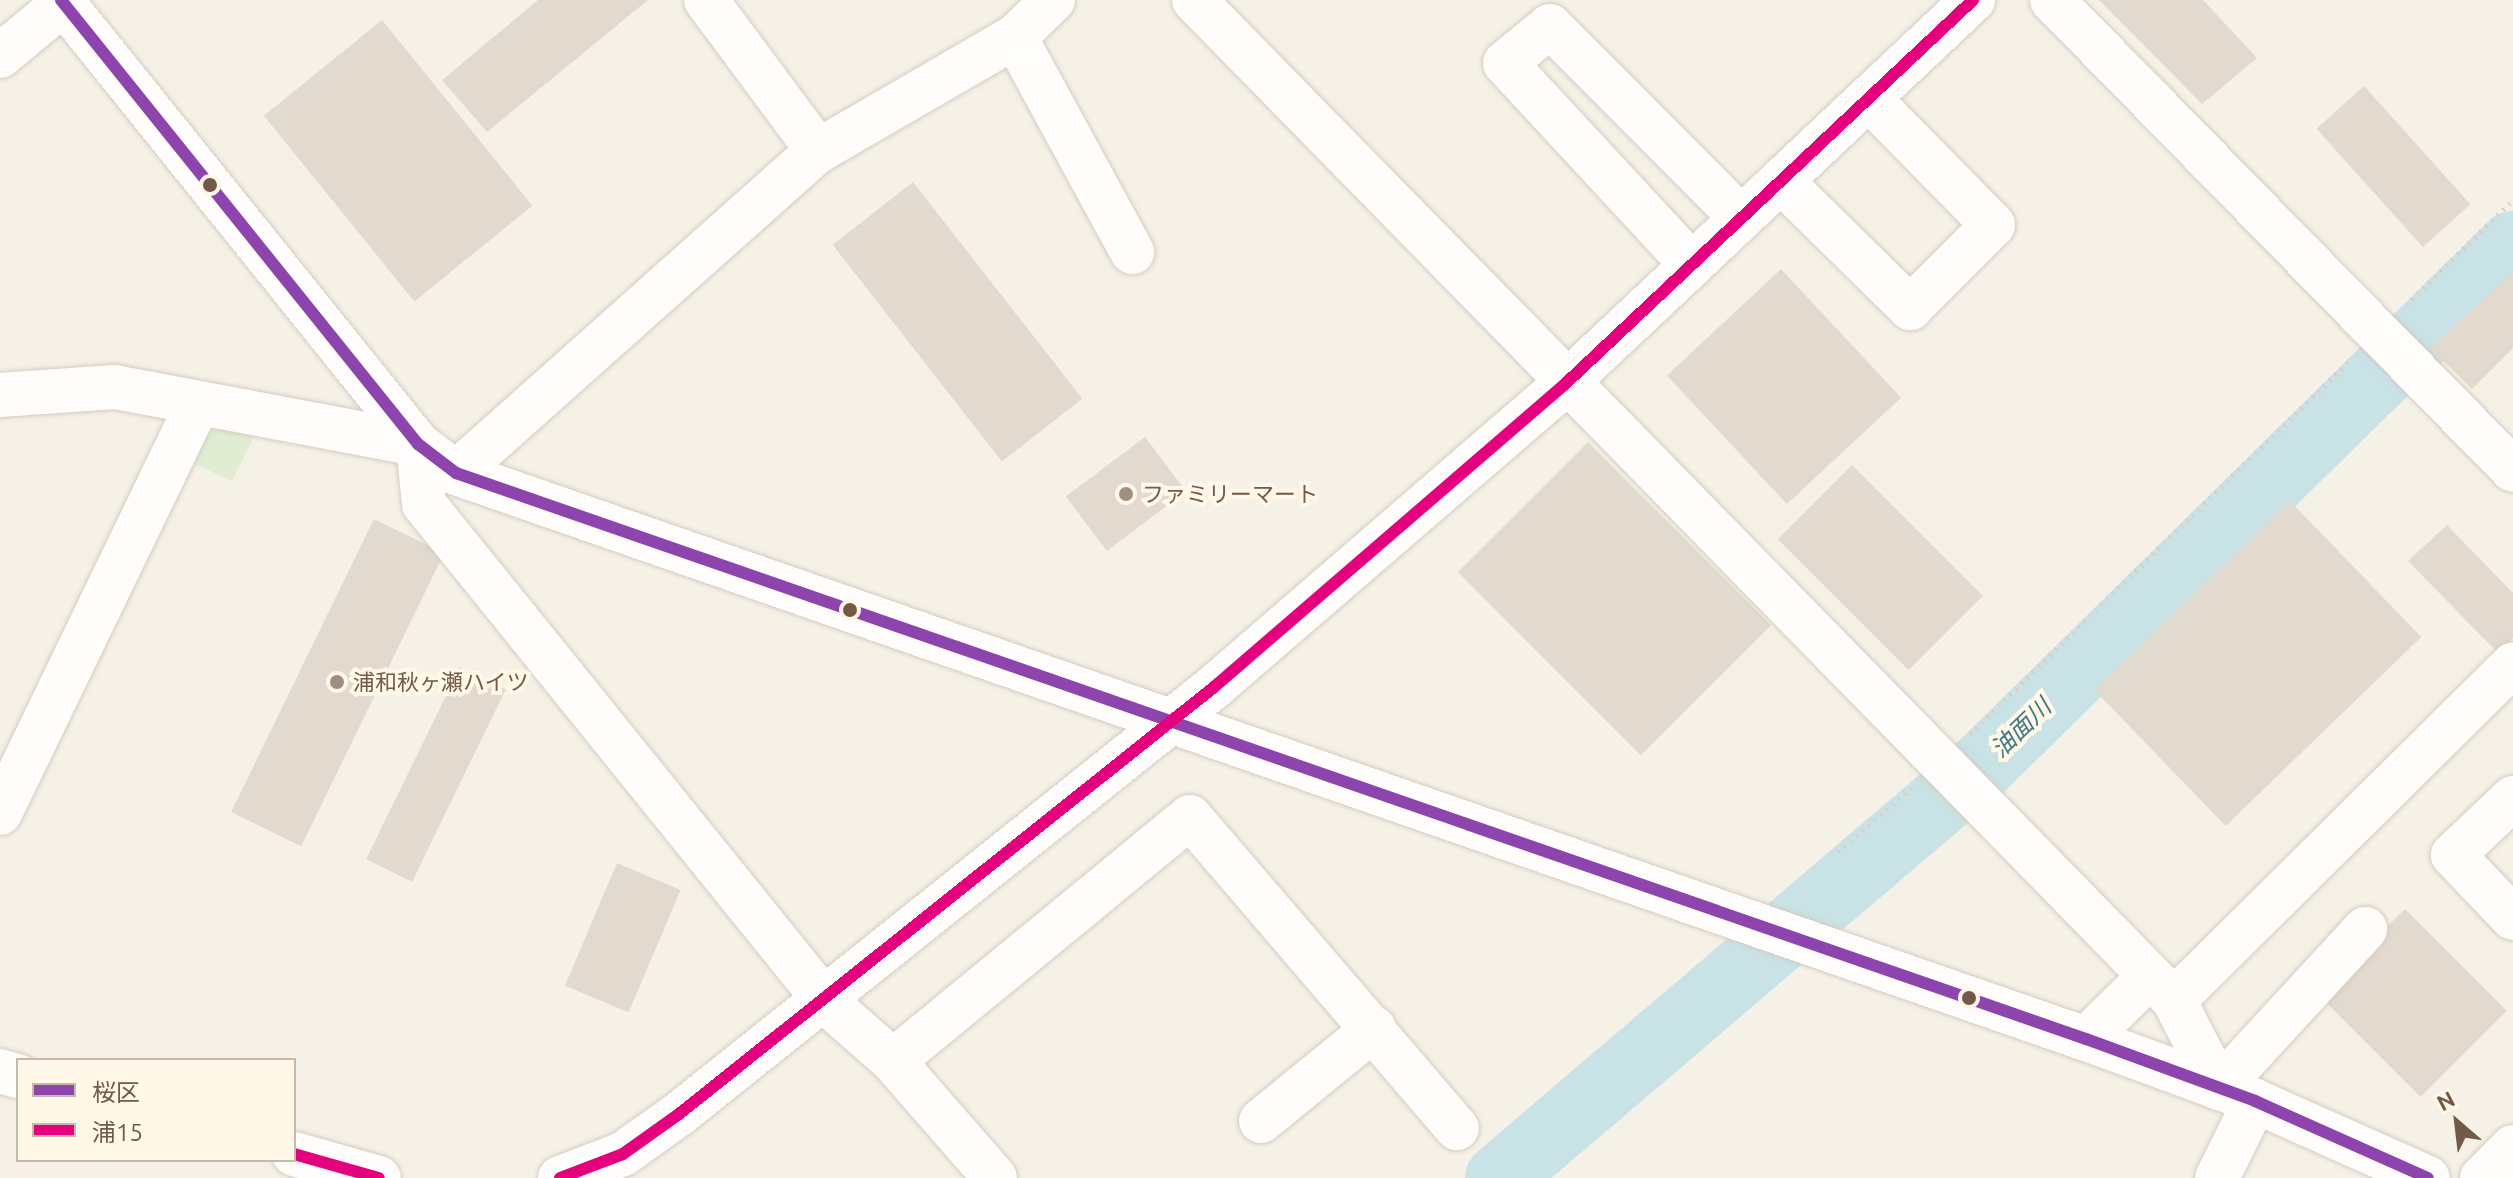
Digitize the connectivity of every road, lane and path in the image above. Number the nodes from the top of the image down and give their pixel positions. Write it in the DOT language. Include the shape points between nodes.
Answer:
graph roads {
  1 [pos="706,0"];
  2 [pos="1053,0"];
  3 [pos="1194,0"];
  4 [pos="1973,0"];
  5 [pos="2052,0"];
  6 [pos="75,5"];
  7 [pos="1015,37"];
  8 [pos="0,56"];
  9 [pos="1869,99"];
  10 [pos="818,151"];
  11 [pos="1782,182"];
  12 [pos="2513,200"];
  13 [pos="1741,218"];
  14 [pos="1132,252"];
  15 [pos="1692,265"];
  16 [pos="2391,348"];
  17 [pos="1564,385"];
  18 [pos="0,395"];
  19 [pos="196,407"];
  20 [pos="418,444"];
  21 [pos="2513,470"];
  22 [pos="456,473"];
  23 [pos="2513,664"];
  24 [pos="1174,719"];
  25 [pos="1940,767"];
  26 [pos="2513,798"];
  27 [pos="0,813"];
  28 [pos="1838,852"];
  29 [pos="2513,918"];
  30 [pos="2365,929"];
  31 [pos="2162,988"];
  32 [pos="827,1003"];
  33 [pos="1374,1029"];
  34 [pos="2086,1039"];
  35 [pos="893,1061"];
  36 [pos="2237,1094"];
  37 [pos="1261,1121"];
  38 [pos="1457,1128"];
  39 [pos="2513,1147"];
  40 [pos="296,1155"];
  41 [pos="631,1166"];
  42 [pos="379,1178"];
  43 [pos="560,1178"];
  44 [pos="995,1178"];
  45 [pos="2217,1178"];
  46 [pos="2428,1178"];
  47 [pos="2482,1178"];
  1 -- 10 [label="street"];
  2 -- 7 [label="street"];
  3 -- 17 [label="street"];
  4 -- 9 [label="street"];
  5 -- 16 [label="street"];
  6 -- 8 [label="street"];
  6 -- 20 [label="street"];
  7 -- 10 [label="street"];
  7 -- 14 [label="street"];
  9 -- 11 [label="street"];
  9 -- 11 [label="street" via="1993,225 1910,308"];
  10 -- 22 [label="street"];
  11 -- 13 [label="street"];
  12 -- 16 [label="path"];
  13 -- 15 [label="street"];
  13 -- 15 [label="street" via="1550,26 1505,63"];
  15 -- 17 [label="street"];
  16 -- 21 [label="street"];
  16 -- 25 [label="path"];
  17 -- 24 [label="street"];
  17 -- 25 [label="street"];
  18 -- 19 [label="street" via="115,387"];
  19 -- 20 [label="street"];
  19 -- 27 [label="street"];
  20 -- 22 [label="street"];
  20 -- 32 [label="street" via="424,504"];
  22 -- 24 [label="street"];
  23 -- 31 [label="street"];
  24 -- 32 [label="street"];
  24 -- 34 [label="street"];
  25 -- 28 [label="path"];
  25 -- 31 [label="street"];
  26 -- 29 [label="street" via="2453,855"];
  30 -- 36 [label="street"];
  31 -- 34 [label="street"];
  31 -- 36 [label="street"];
  32 -- 35 [label="street"];
  32 -- 41 [label="street"];
  33 -- 35 [label="street" via="1190,817"];
  33 -- 37 [label="street"];
  33 -- 38 [label="street"];
  34 -- 36 [label="street"];
  35 -- 44 [label="street"];
  36 -- 45 [label="street"];
  36 -- 46 [label="street"];
  39 -- 47 [label="street"];
  40 -- 42 [label="street"];
  41 -- 43 [label="street"];
}
